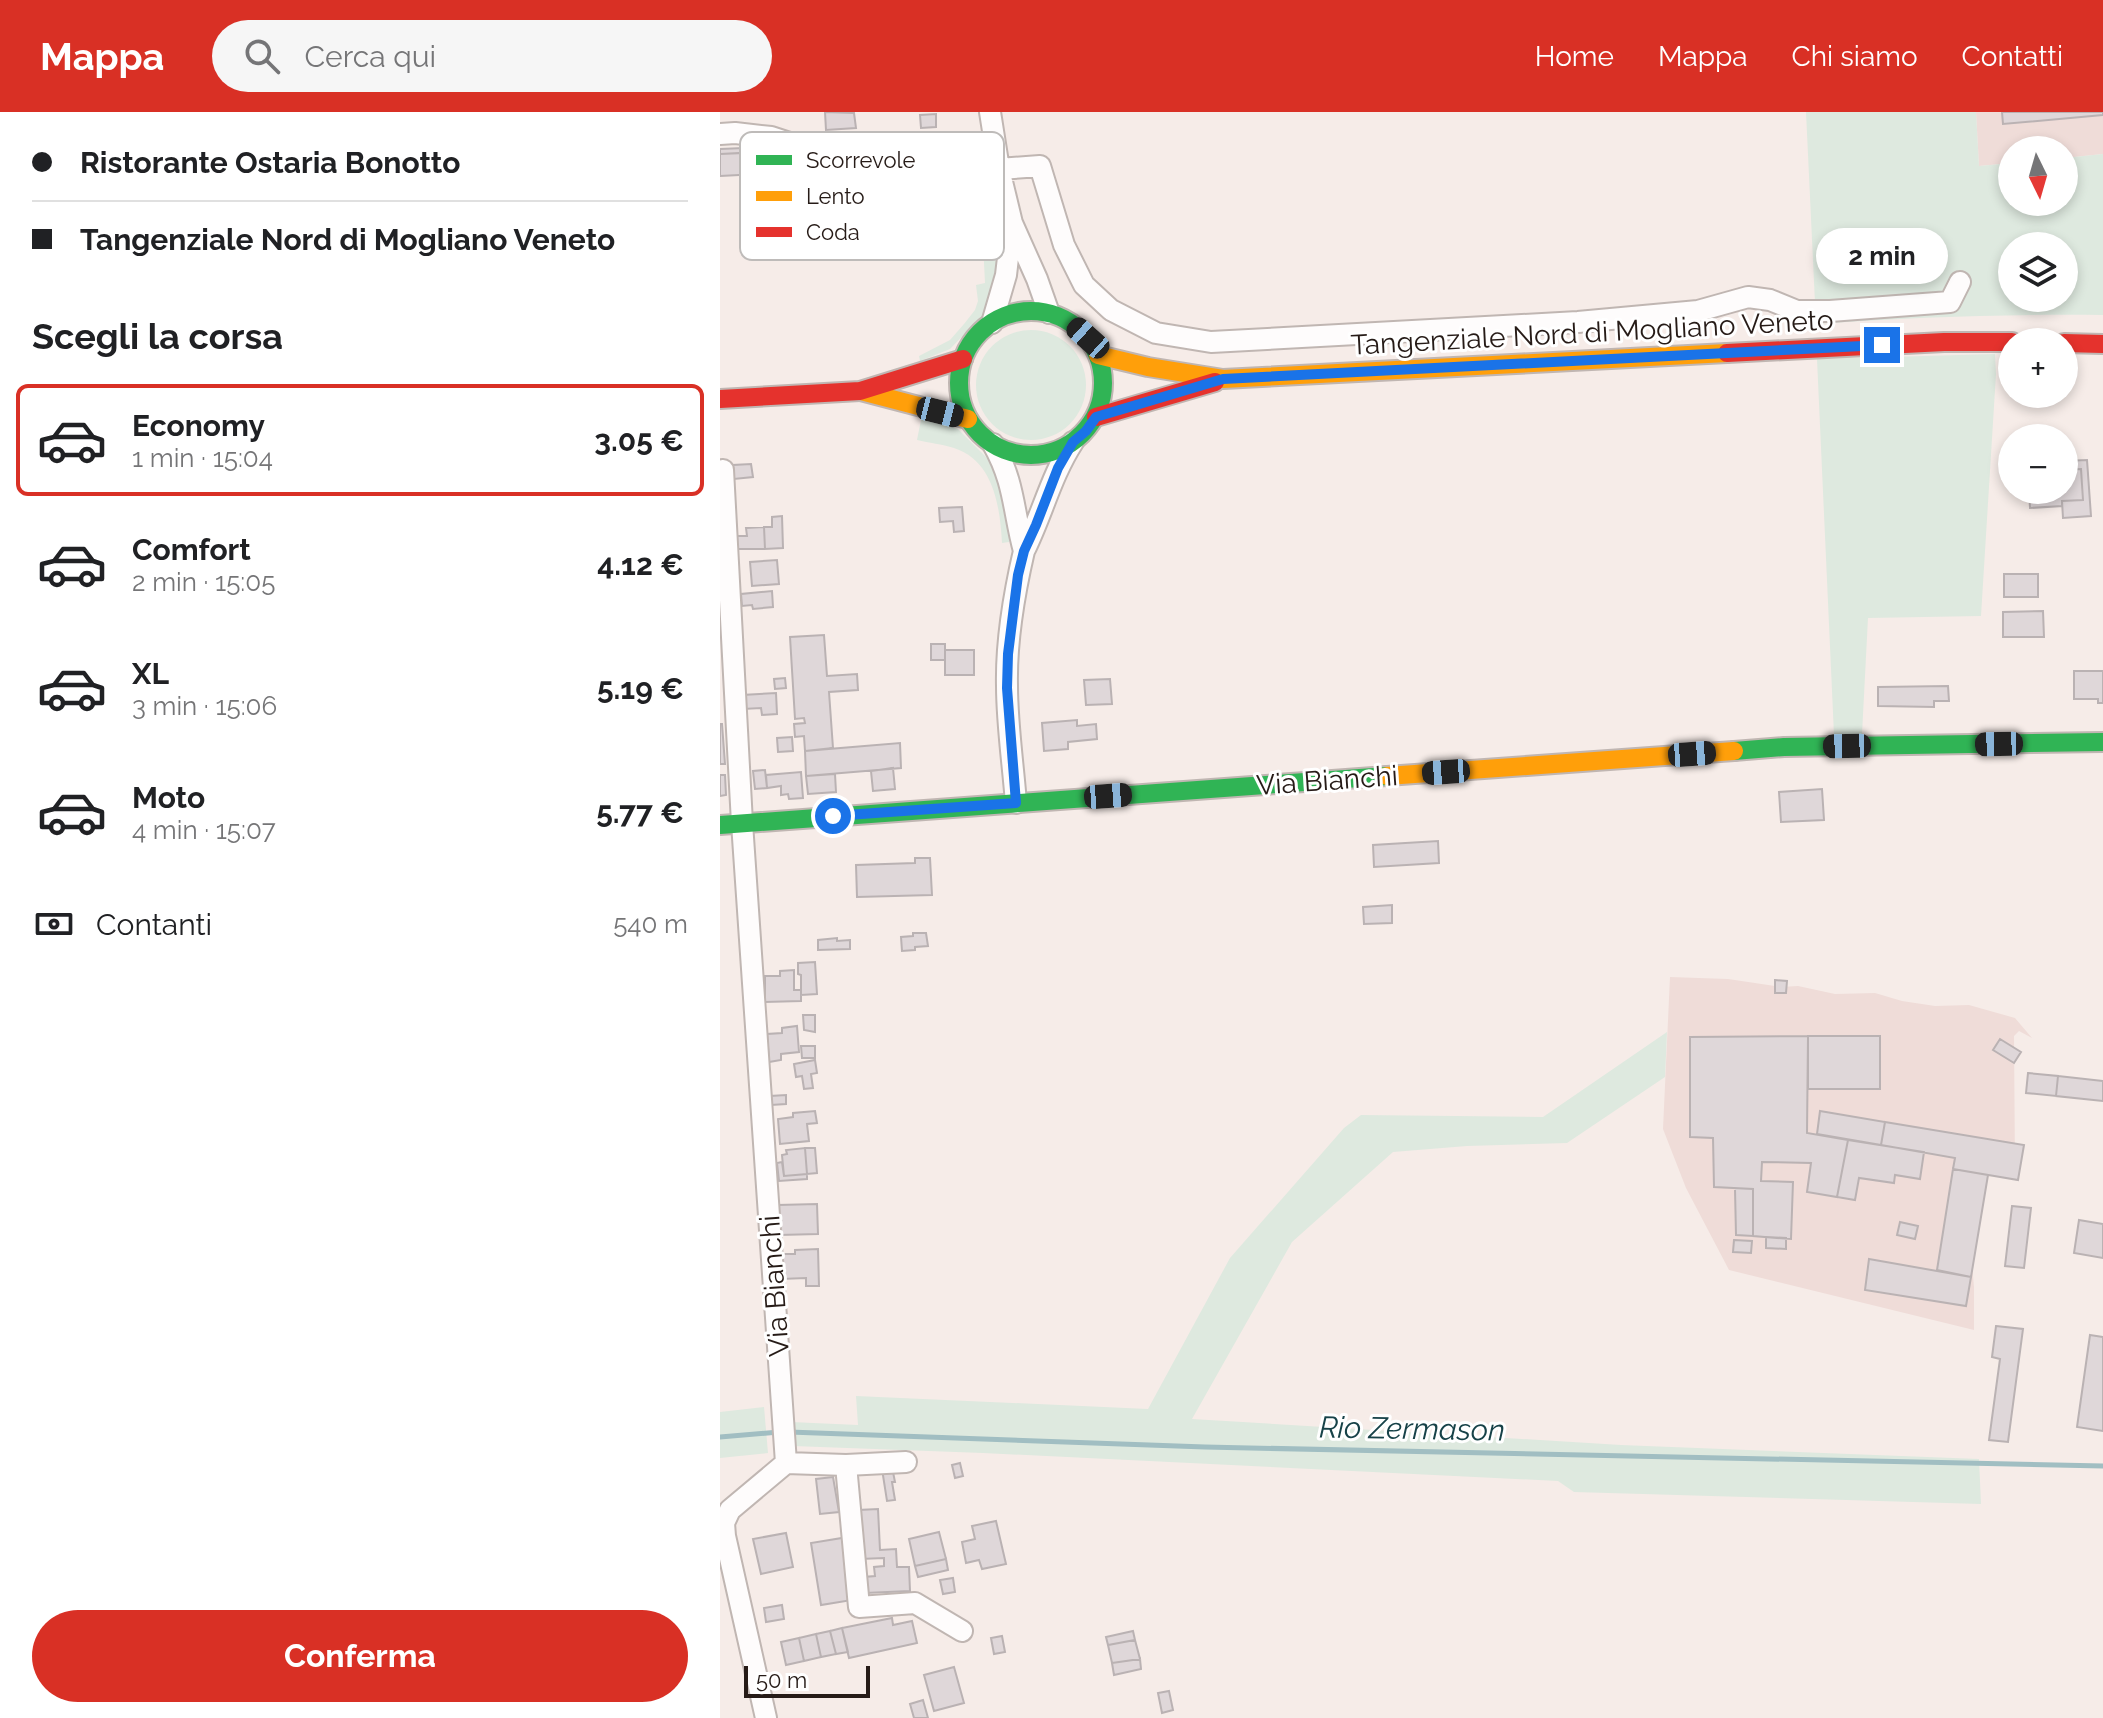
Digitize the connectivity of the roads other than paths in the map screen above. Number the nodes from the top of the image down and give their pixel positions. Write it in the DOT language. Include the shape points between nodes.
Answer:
graph roads {
  1 [pos="990,112"];
  2 [pos="993,132"];
  3 [pos="720,134"];
  4 [pos="740,134"];
  5 [pos="1004,169"];
  6 [pos="1004,190"];
  7 [pos="1006,198"];
  8 [pos="1012,223"];
  9 [pos="1960,282"];
  10 [pos="1049,313"];
  11 [pos="992,323"];
  12 [pos="1998,342"];
  13 [pos="2078,343"];
  14 [pos="2103,344"];
  15 [pos="1098,355"];
  16 [pos="963,359"];
  17 [pos="1223,379"];
  18 [pos="860,391"];
  19 [pos="720,399"];
  20 [pos="1096,417"];
  21 [pos="968,419"];
  22 [pos="1073,442"];
  23 [pos="993,444"];
  24 [pos="723,470"];
  25 [pos="1024,551"];
  26 [pos="2103,742"];
  27 [pos="1016,803"];
  28 [pos="742,823"];
  29 [pos="720,825"];
  30 [pos="786,1456"];
  31 [pos="906,1462"];
  32 [pos="846,1465"];
  33 [pos="962,1631"];
  34 [pos="766,1718"];
  1 -- 2 [label="street"];
  3 -- 4 [label="street"];
  5 -- 9 [label="street" via="1040,166 1064,245 1084,285 1111,310 1156,333 1211,342 1578,322 1698,311 1748,297 1797,311 1950,302"];
  6 -- 7 [label="street"];
  7 -- 8 [label="street"];
  8 -- 10 [label="street"];
  8 -- 11 [label="street" via="1006,275"];
  10 -- 11 [label="main road" via="1010,314"];
  10 -- 15 [label="main road" via="1088,338"];
  11 -- 16 [label="main road"];
  12 -- 17 [label="main road, Tangenziale Nord di Mogliano Veneto"];
  13 -- 14 [label="main road"];
  15 -- 17 [label="main road"];
  15 -- 20 [label="main road" via="1104,378"];
  16 -- 18 [label="main road"];
  16 -- 21 [label="main road" via="959,389"];
  17 -- 20 [label="main road"];
  18 -- 19 [label="main road"];
  18 -- 21 [label="main road"];
  20 -- 22 [label="main road"];
  21 -- 23 [label="main road"];
  22 -- 23 [label="main road" via="1042,455 1016,454"];
  22 -- 25 [label="street"];
  23 -- 25 [label="street" via="1011,487"];
  24 -- 28 [label="street, Via Bianchi"];
  25 -- 27 [label="street" via="1008,654"];
  26 -- 27 [label="main road, Via Bianchi" via="1784,747"];
  27 -- 28 [label="main road, Via Bianchi"];
  28 -- 29 [label="main road, Via Bianchi"];
  28 -- 30 [label="street, Via Bianchi"];
  30 -- 32 [label="street"];
  30 -- 34 [label="street" via="730,1510 724,1523"];
  31 -- 32 [label="street"];
  32 -- 33 [label="street" via="859,1607 915,1603"];
}
